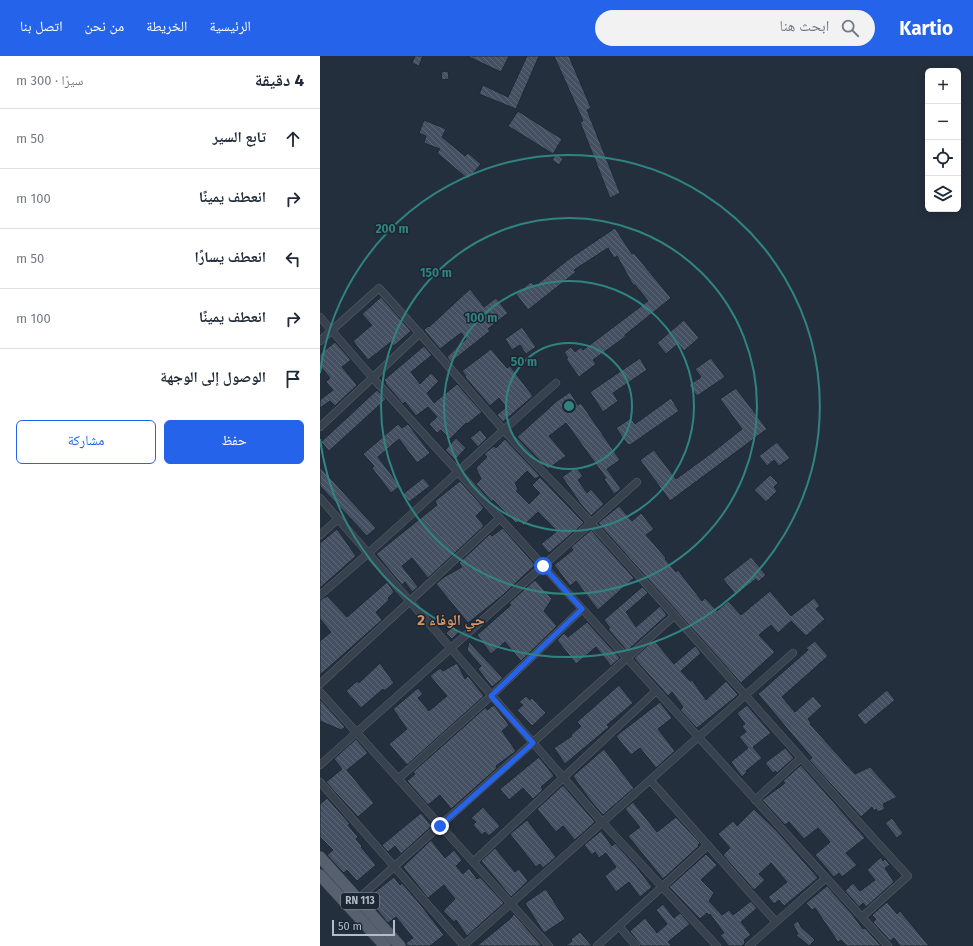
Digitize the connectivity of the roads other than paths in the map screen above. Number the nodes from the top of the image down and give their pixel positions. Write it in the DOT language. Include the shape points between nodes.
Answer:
graph roads {
  1 [pos="320,317"];
  2 [pos="332,330"];
  3 [pos="420,333"];
  4 [pos="320,342"];
  5 [pos="372,377"];
  6 [pos="556,383"];
  7 [pos="320,427"];
  8 [pos="503,429"];
  9 [pos="457,471"];
  10 [pos="637,482"];
  11 [pos="320,498"];
  12 [pos="500,518"];
  13 [pos="338,519"];
  14 [pos="592,523"];
  15 [pos="320,535"];
  16 [pos="369,554"];
  17 [pos="543,566"];
  18 [pos="320,595"];
  19 [pos="409,602"];
  20 [pos="582,609"];
  21 [pos="674,616"];
  22 [pos="450,649"];
  23 [pos="793,653"];
  24 [pos="627,658"];
  25 [pos="320,684"];
  26 [pos="656,691"];
  27 [pos="320,692"];
  28 [pos="746,695"];
  29 [pos="491,696"];
  30 [pos="356,732"];
  31 [pos="698,737"];
  32 [pos="533,743"];
  33 [pos="800,759"];
  34 [pos="320,765"];
  35 [pos="563,777"];
  36 [pos="398,779"];
  37 [pos="650,780"];
  38 [pos="320,782"];
  39 [pos="755,800"];
  40 [pos="602,822"];
  41 [pos="440,826"];
  42 [pos="708,845"];
  43 [pos="320,857"];
  44 [pos="473,862"];
  45 [pos="394,867"];
  46 [pos="333,871"];
  47 [pos="826,878"];
  48 [pos="321,879"];
  49 [pos="663,887"];
  50 [pos="358,899"];
  51 [pos="510,904"];
  52 [pos="862,917"];
  53 [pos="776,922"];
  54 [pos="619,926"];
  55 [pos="392,944"];
  56 [pos="464,946"];
  57 [pos="549,946"];
  58 [pos="597,946"];
  59 [pos="636,946"];
  60 [pos="717,946"];
  61 [pos="749,946"];
  62 [pos="888,946"];
  1 -- 2 [label="street"];
  2 -- 3 [label="street" via="379,288"];
  2 -- 4 [label="street"];
  2 -- 5 [label="street"];
  3 -- 5 [label="street"];
  3 -- 8 [label="street"];
  5 -- 7 [label="street"];
  5 -- 9 [label="street"];
  6 -- 8 [label="street"];
  8 -- 9 [label="street"];
  8 -- 14 [label="street"];
  9 -- 12 [label="street"];
  9 -- 16 [label="street"];
  10 -- 14 [label="street"];
  11 -- 13 [label="street"];
  12 -- 17 [label="street"];
  12 -- 19 [label="street"];
  13 -- 15 [label="street"];
  13 -- 16 [label="street"];
  14 -- 17 [label="street"];
  14 -- 21 [label="street"];
  16 -- 18 [label="street"];
  16 -- 19 [label="street"];
  17 -- 20 [label="street"];
  17 -- 22 [label="street"];
  19 -- 22 [label="street"];
  19 -- 25 [label="street"];
  20 -- 24 [label="street"];
  20 -- 29 [label="street"];
  21 -- 24 [label="street"];
  21 -- 28 [label="street"];
  22 -- 29 [label="street"];
  22 -- 30 [label="street"];
  23 -- 28 [label="street"];
  24 -- 26 [label="street"];
  24 -- 32 [label="street"];
  26 -- 31 [label="street"];
  26 -- 35 [label="street"];
  27 -- 30 [label="street"];
  28 -- 31 [label="street"];
  28 -- 33 [label="street"];
  29 -- 32 [label="street"];
  29 -- 36 [label="street"];
  30 -- 34 [label="street"];
  30 -- 36 [label="street"];
  31 -- 37 [label="street"];
  31 -- 39 [label="street"];
  32 -- 35 [label="street"];
  32 -- 41 [label="street"];
  33 -- 39 [label="street"];
  33 -- 52 [label="street" via="908,876"];
  35 -- 40 [label="street"];
  35 -- 44 [label="street"];
  36 -- 41 [label="street"];
  37 -- 40 [label="street"];
  37 -- 42 [label="street"];
  38 -- 45 [label="street"];
  39 -- 47 [label="street"];
  40 -- 49 [label="street"];
  40 -- 51 [label="street"];
  41 -- 44 [label="street"];
  41 -- 45 [label="street"];
  42 -- 49 [label="street"];
  42 -- 53 [label="street"];
  43 -- 46 [label="main road, RN 113"];
  44 -- 51 [label="street"];
  45 -- 50 [label="street"];
  45 -- 56 [label="street"];
  46 -- 48 [label="street"];
  46 -- 50 [label="main road, RN 113"];
  47 -- 52 [label="street"];
  47 -- 53 [label="street"];
  48 -- 55 [label="main road, RN 113"];
  49 -- 54 [label="street"];
  49 -- 60 [label="street"];
  50 -- 55 [label="main road, RN 113"];
  51 -- 56 [label="street"];
  51 -- 57 [label="street"];
  52 -- 62 [label="street"];
  53 -- 61 [label="street"];
  54 -- 58 [label="street"];
  54 -- 59 [label="street"];
}
